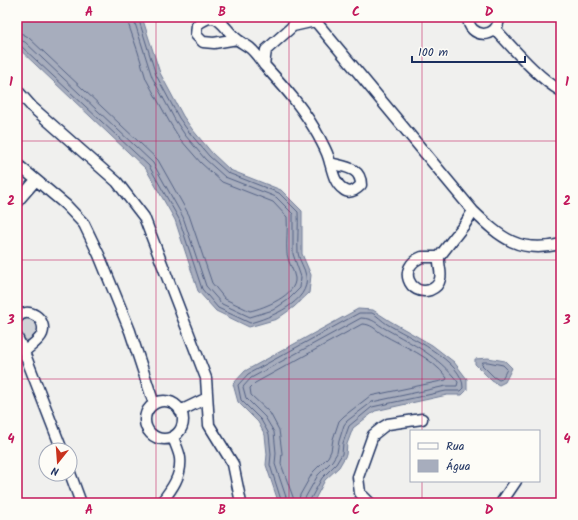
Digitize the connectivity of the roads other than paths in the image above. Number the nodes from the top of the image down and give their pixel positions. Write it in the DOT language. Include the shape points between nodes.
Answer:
graph roads {
  1 [pos="468,17"];
  2 [pos="498,17"];
  3 [pos="314,19"];
  4 [pos="295,22"];
  5 [pos="495,29"];
  6 [pos="237,39"];
  7 [pos="251,49"];
  8 [pos="266,50"];
  9 [pos="264,65"];
  10 [pos="17,90"];
  11 [pos="561,91"];
  12 [pos="330,163"];
  13 [pos="17,164"];
  14 [pos="36,180"];
  15 [pos="17,202"];
  16 [pos="472,211"];
  17 [pos="482,220"];
  18 [pos="465,224"];
  19 [pos="561,244"];
  20 [pos="439,257"];
  21 [pos="17,318"];
  22 [pos="17,337"];
  23 [pos="24,352"];
  24 [pos="207,398"];
  25 [pos="154,404"];
  26 [pos="180,411"];
  27 [pos="422,420"];
  28 [pos="173,437"];
  29 [pos="59,442"];
  30 [pos="73,482"];
  31 [pos="515,482"];
  32 [pos="81,503"];
  33 [pos="161,503"];
  34 [pos="241,503"];
  35 [pos="370,503"];
  36 [pos="501,503"];
  1 -- 5 [label="street" via="470,27 479,34"];
  2 -- 5 [label="street"];
  3 -- 4 [label="street"];
  3 -- 16 [label="street"];
  4 -- 8 [label="street"];
  5 -- 11 [label="street" via="542,76"];
  6 -- 7 [label="street"];
  7 -- 8 [label="street"];
  7 -- 9 [label="street"];
  8 -- 9 [label="street"];
  9 -- 12 [label="street" via="296,100 309,119"];
  10 -- 24 [label="street" via="32,107 117,182 144,217 206,378"];
  13 -- 14 [label="street"];
  14 -- 15 [label="street"];
  14 -- 25 [label="street" via="84,224 130,331"];
  16 -- 17 [label="street"];
  16 -- 18 [label="street"];
  17 -- 18 [label="street"];
  17 -- 19 [label="street" via="505,239 518,244 542,248"];
  18 -- 20 [label="street"];
  21 -- 23 [label="street" via="29,313 35,315 42,323 42,334"];
  22 -- 23 [label="street"];
  23 -- 29 [label="street"];
  24 -- 26 [label="street"];
  24 -- 34 [label="street" via="208,426 233,464"];
  25 -- 26 [label="street" via="162,401 171,402"];
  25 -- 28 [label="street" via="146,414 144,422 147,430 157,438"];
  26 -- 28 [label="street" via="182,424 179,432"];
  27 -- 35 [label="street" via="388,424 373,435 358,477 360,493"];
  28 -- 33 [label="street" via="180,458 179,473"];
  30 -- 32 [label="street"];
  31 -- 36 [label="street"];
}
